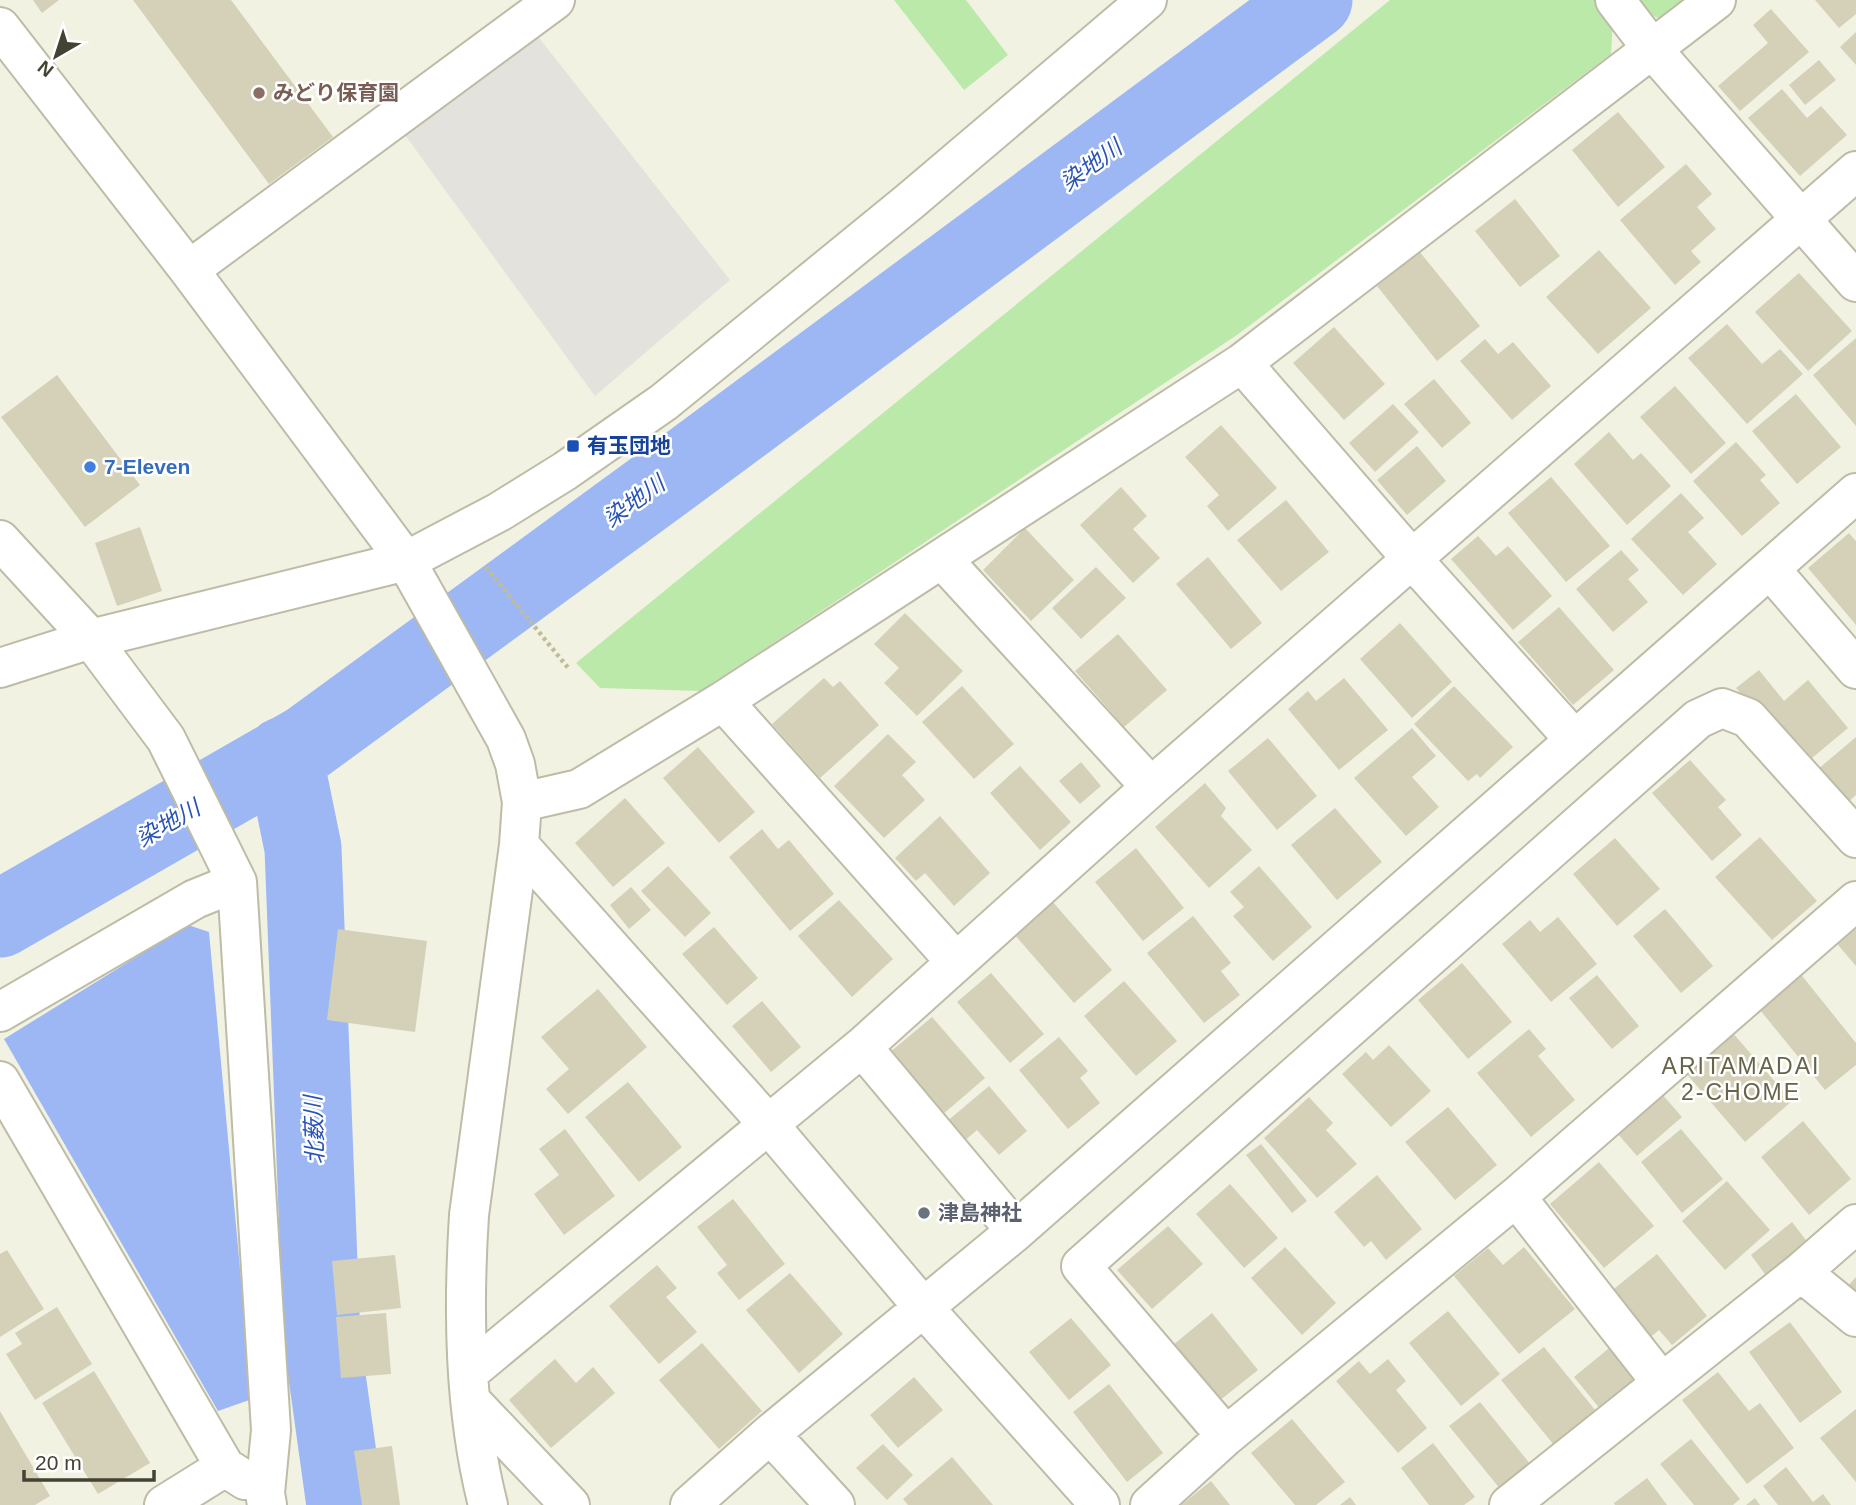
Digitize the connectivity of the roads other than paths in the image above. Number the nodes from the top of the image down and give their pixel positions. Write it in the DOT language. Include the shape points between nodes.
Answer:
graph roads {
  1 [pos="555,0"];
  2 [pos="1615,0"];
  3 [pos="1716,0"];
  4 [pos="1138,3"];
  5 [pos="0,27"];
  6 [pos="1653,50"];
  7 [pos="1856,171"];
  8 [pos="1801,221"];
  9 [pos="189,270"];
  10 [pos="1856,282"];
  11 [pos="1241,363"];
  12 [pos="1856,493"];
  13 [pos="0,540"];
  14 [pos="942,559"];
  15 [pos="1412,559"];
  16 [pos="406,561"];
  17 [pos="1770,569"];
  18 [pos="91,639"];
  19 [pos="0,668"];
  20 [pos="1856,669"];
  21 [pos="723,701"];
  22 [pos="1574,738"];
  23 [pos="1151,787"];
  24 [pos="522,802"];
  25 [pos="1856,838"];
  26 [pos="519,845"];
  27 [pos="237,882"];
  28 [pos="1856,901"];
  29 [pos="956,962"];
  30 [pos="0,1012"];
  31 [pos="862,1047"];
  32 [pos="0,1081"];
  33 [pos="769,1125"];
  34 [pos="1516,1197"];
  35 [pos="1856,1224"];
  36 [pos="1016,1231"];
  37 [pos="1801,1272"];
  38 [pos="923,1307"];
  39 [pos="1856,1317"];
  40 [pos="1662,1383"];
  41 [pos="470,1387"];
  42 [pos="770,1434"];
  43 [pos="1226,1436"];
  44 [pos="225,1467"];
  45 [pos="266,1499"];
  46 [pos="164,1505"];
  47 [pos="488,1505"];
  48 [pos="570,1505"];
  49 [pos="690,1505"];
  50 [pos="835,1505"];
  51 [pos="1100,1505"];
  52 [pos="1150,1505"];
  53 [pos="1508,1505"];
  1 -- 9 [label="street"];
  2 -- 6 [label="street"];
  3 -- 6 [label="street"];
  4 -- 16 [label="street" via="909,202 664,402 543,485"];
  5 -- 9 [label="street"];
  6 -- 8 [label="street"];
  6 -- 11 [label="street"];
  7 -- 8 [label="street"];
  8 -- 10 [label="street"];
  8 -- 15 [label="street"];
  9 -- 16 [label="street"];
  11 -- 14 [label="street"];
  11 -- 15 [label="street"];
  12 -- 17 [label="street"];
  13 -- 18 [label="street"];
  14 -- 21 [label="street"];
  14 -- 23 [label="street"];
  15 -- 22 [label="street"];
  15 -- 23 [label="street"];
  16 -- 18 [label="street"];
  16 -- 24 [label="street" via="506,739"];
  17 -- 20 [label="street"];
  17 -- 22 [label="street"];
  18 -- 19 [label="street"];
  18 -- 27 [label="street" via="166,740"];
  21 -- 24 [label="street" via="579,789"];
  21 -- 29 [label="street"];
  22 -- 36 [label="street"];
  23 -- 29 [label="street"];
  24 -- 26 [label="street"];
  25 -- 43 [label="street" via="1748,718 1722,708 1698,719 1081,1266"];
  26 -- 33 [label="street"];
  26 -- 41 [label="street" via="469,1215"];
  27 -- 30 [label="street" via="195,899"];
  27 -- 45 [label="street" via="271,1430"];
  28 -- 34 [label="street"];
  29 -- 31 [label="street"];
  31 -- 33 [label="street"];
  31 -- 36 [label="street"];
  32 -- 44 [label="street"];
  33 -- 38 [label="street"];
  33 -- 41 [label="street"];
  34 -- 40 [label="street"];
  34 -- 43 [label="street"];
  35 -- 37 [label="street"];
  36 -- 38 [label="street"];
  37 -- 39 [label="street"];
  37 -- 40 [label="street"];
  38 -- 42 [label="street"];
  38 -- 51 [label="street"];
  40 -- 53 [label="street"];
  41 -- 47 [label="street"];
  41 -- 48 [label="street"];
  42 -- 49 [label="street"];
  42 -- 50 [label="street"];
  43 -- 52 [label="street"];
  44 -- 45 [label="street"];
  44 -- 46 [label="street"];
}
